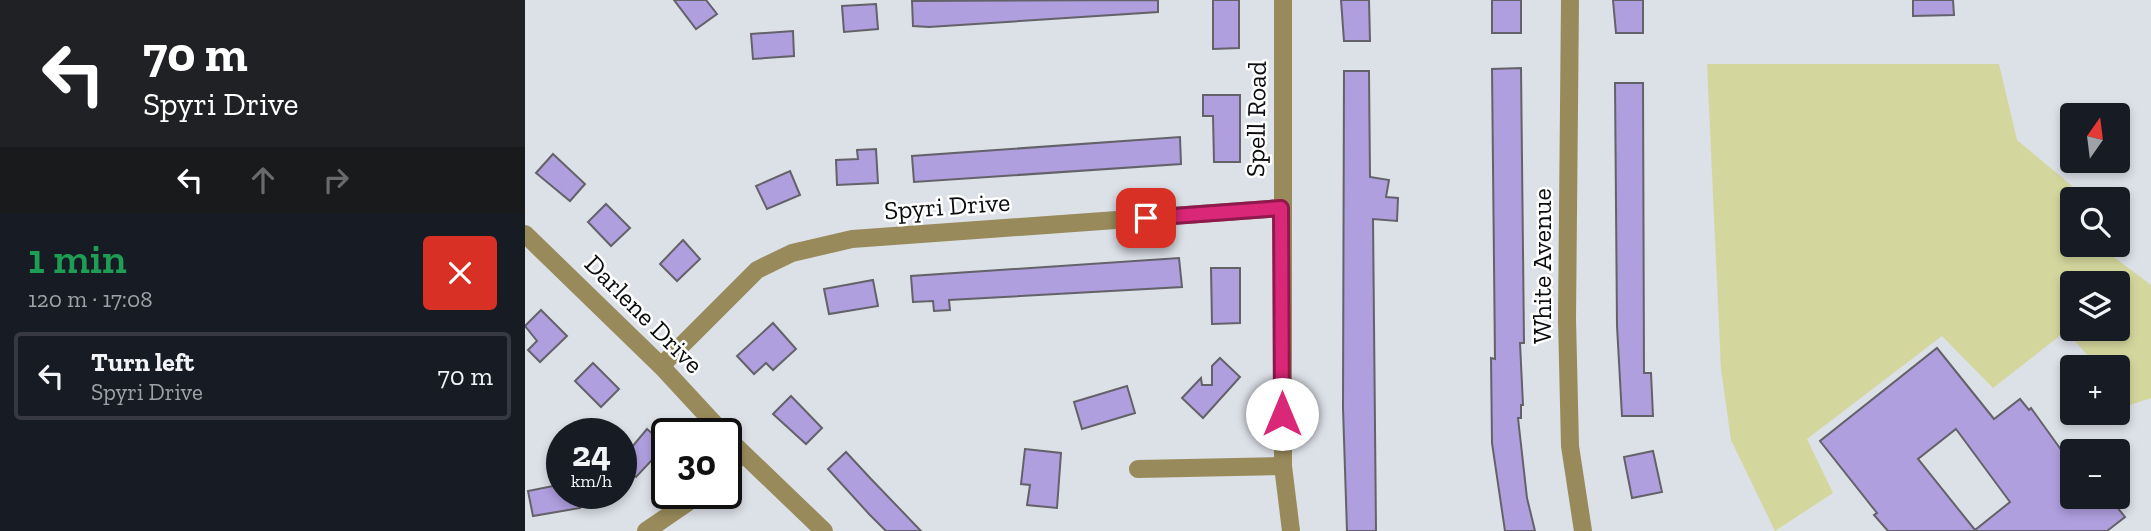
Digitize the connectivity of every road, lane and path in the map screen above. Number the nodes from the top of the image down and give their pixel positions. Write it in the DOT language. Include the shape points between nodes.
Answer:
graph roads {
  1 [pos="1283,0"];
  2 [pos="1570,0"];
  3 [pos="1281,208"];
  4 [pos="525,234"];
  5 [pos="661,366"];
  6 [pos="709,418"];
  7 [pos="742,454"];
  8 [pos="1283,466"];
  9 [pos="1138,469"];
  10 [pos="678,509"];
  11 [pos="646,531"];
  12 [pos="824,531"];
  13 [pos="1291,531"];
  14 [pos="1583,531"];
  1 -- 3 [label="street, Spell Road"];
  2 -- 14 [label="street, White Avenue" via="1570,446"];
  3 -- 5 [label="street, Spyri Drive" via="852,239 792,253 757,270"];
  3 -- 8 [label="street, Spell Road"];
  4 -- 5 [label="street, Darlene Drive"];
  5 -- 6 [label="street, Darlene Drive"];
  7 -- 12 [label="street, Darlene Drive"];
  8 -- 9 [label="street"];
  8 -- 13 [label="street, Spell Road"];
  10 -- 11 [label="street"];
}
